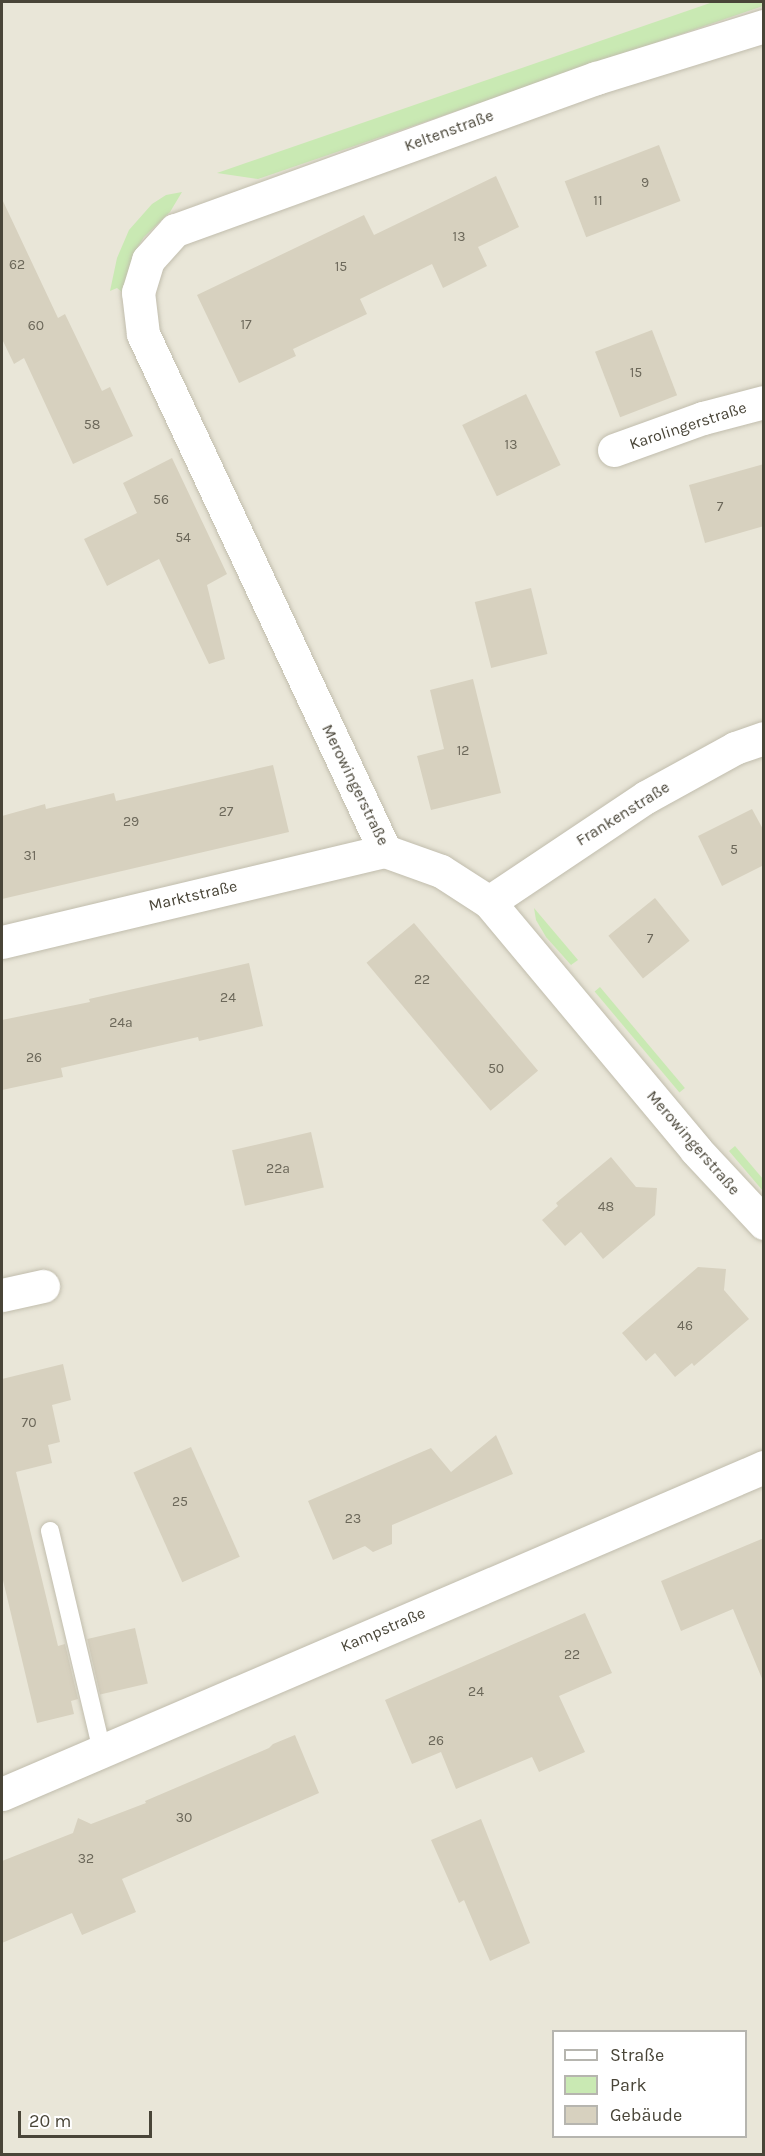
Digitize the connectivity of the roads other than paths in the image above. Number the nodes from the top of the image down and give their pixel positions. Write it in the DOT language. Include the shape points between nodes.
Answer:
graph roads {
  1 [pos="764,26"];
  2 [pos="148,260"];
  3 [pos="764,402"];
  4 [pos="614,450"];
  5 [pos="764,738"];
  6 [pos="385,851"];
  7 [pos="489,902"];
  8 [pos="2,942"];
  9 [pos="764,1224"];
  10 [pos="43,1286"];
  11 [pos="2,1295"];
  12 [pos="764,1467"];
  13 [pos="50,1531"];
  14 [pos="102,1751"];
  15 [pos="2,1794"];
  1 -- 2 [label="street, Keltenstraße" via="596,78 175,230"];
  2 -- 6 [label="street, Merowingerstraße" via="138,292 143,334"];
  3 -- 4 [label="street, Karolingerstraße" via="703,418"];
  5 -- 7 [label="street, Frankenstraße" via="735,748 646,797"];
  6 -- 7 [label="street, Merowingerstraße" via="441,872"];
  6 -- 8 [label="street, Marktstraße"];
  7 -- 9 [label="street, Merowingerstraße" via="696,1150"];
  10 -- 11 [label="street"];
  12 -- 14 [label="street, Kampstraße"];
  13 -- 14 [label="lane"];
  14 -- 15 [label="street, Kampstraße"];
}
